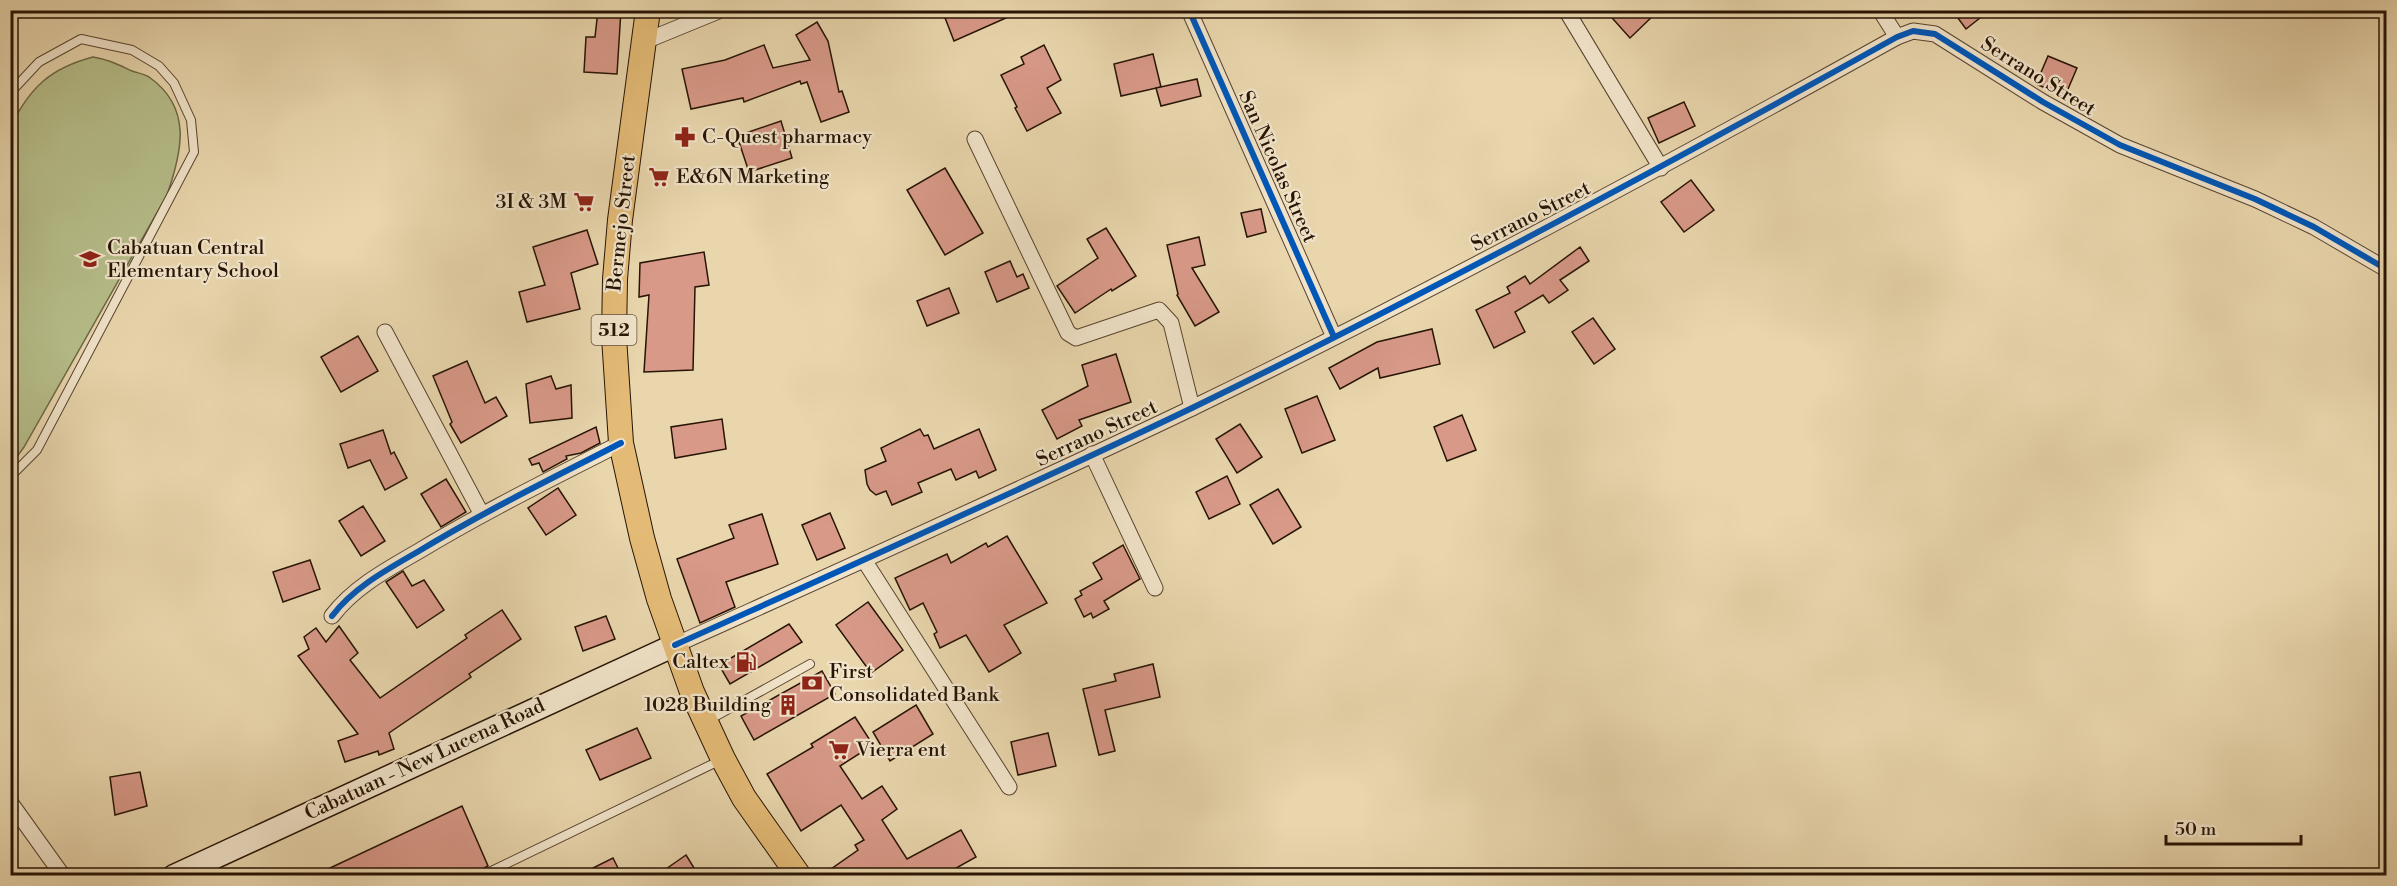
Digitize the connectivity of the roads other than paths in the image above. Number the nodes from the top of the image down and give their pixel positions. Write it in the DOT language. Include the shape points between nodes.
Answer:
graph roads {
  1 [pos="648,10"];
  2 [pos="721,10"];
  3 [pos="1189,10"];
  4 [pos="1566,10"];
  5 [pos="1880,10"];
  6 [pos="1897,38"];
  7 [pos="643,42"];
  8 [pos="10,93"];
  9 [pos="975,139"];
  10 [pos="1661,168"];
  11 [pos="2386,269"];
  12 [pos="385,332"];
  13 [pos="1334,337"];
  14 [pos="1192,408"];
  15 [pos="621,443"];
  16 [pos="1092,454"];
  17 [pos="10,477"];
  18 [pos="482,513"];
  19 [pos="864,560"];
  20 [pos="1155,588"];
  21 [pos="332,616"];
  22 [pos="675,645"];
  23 [pos="810,664"];
  24 [pos="705,722"];
  25 [pos="723,759"];
  26 [pos="1009,787"];
  27 [pos="10,802"];
  28 [pos="63,876"];
  29 [pos="174,876"];
  30 [pos="481,876"];
  31 [pos="799,876"];
  1 -- 7 [label="main road, Bermejo Street / 512"];
  2 -- 7 [label="street"];
  3 -- 13 [label="street, San Nicolas Street"];
  4 -- 10 [label="street"];
  5 -- 6 [label="street"];
  6 -- 10 [label="street, Serrano Street"];
  6 -- 11 [label="street, Serrano Street" via="1913,31 1935,34 2120,145 2255,199 2314,227"];
  7 -- 15 [label="main road, Bermejo Street / 512" via="615,279 614,337"];
  8 -- 17 [label="lane" via="39,62 81,39 132,50 159,66 174,83 191,120 194,152 38,450"];
  9 -- 14 [label="street" via="1068,333 1076,338 1159,310 1172,322"];
  10 -- 13 [label="street, Serrano Street"];
  12 -- 18 [label="street"];
  13 -- 14 [label="street, Serrano Street"];
  14 -- 16 [label="street, Serrano Street"];
  15 -- 18 [label="street"];
  15 -- 22 [label="main road, Bermejo Street / 512" via="642,538"];
  16 -- 19 [label="street, Serrano Street"];
  16 -- 20 [label="street"];
  18 -- 21 [label="street" via="375,577 342,602"];
  19 -- 22 [label="street, Serrano Street"];
  19 -- 26 [label="street"];
  22 -- 24 [label="main road, 512"];
  22 -- 29 [label="main road, Cabatuan - New Lucena Road"];
  23 -- 24 [label="lane"];
  24 -- 25 [label="main road, 512"];
  25 -- 30 [label="lane"];
  25 -- 31 [label="main road, 512" via="744,798"];
  27 -- 28 [label="street"];
}
